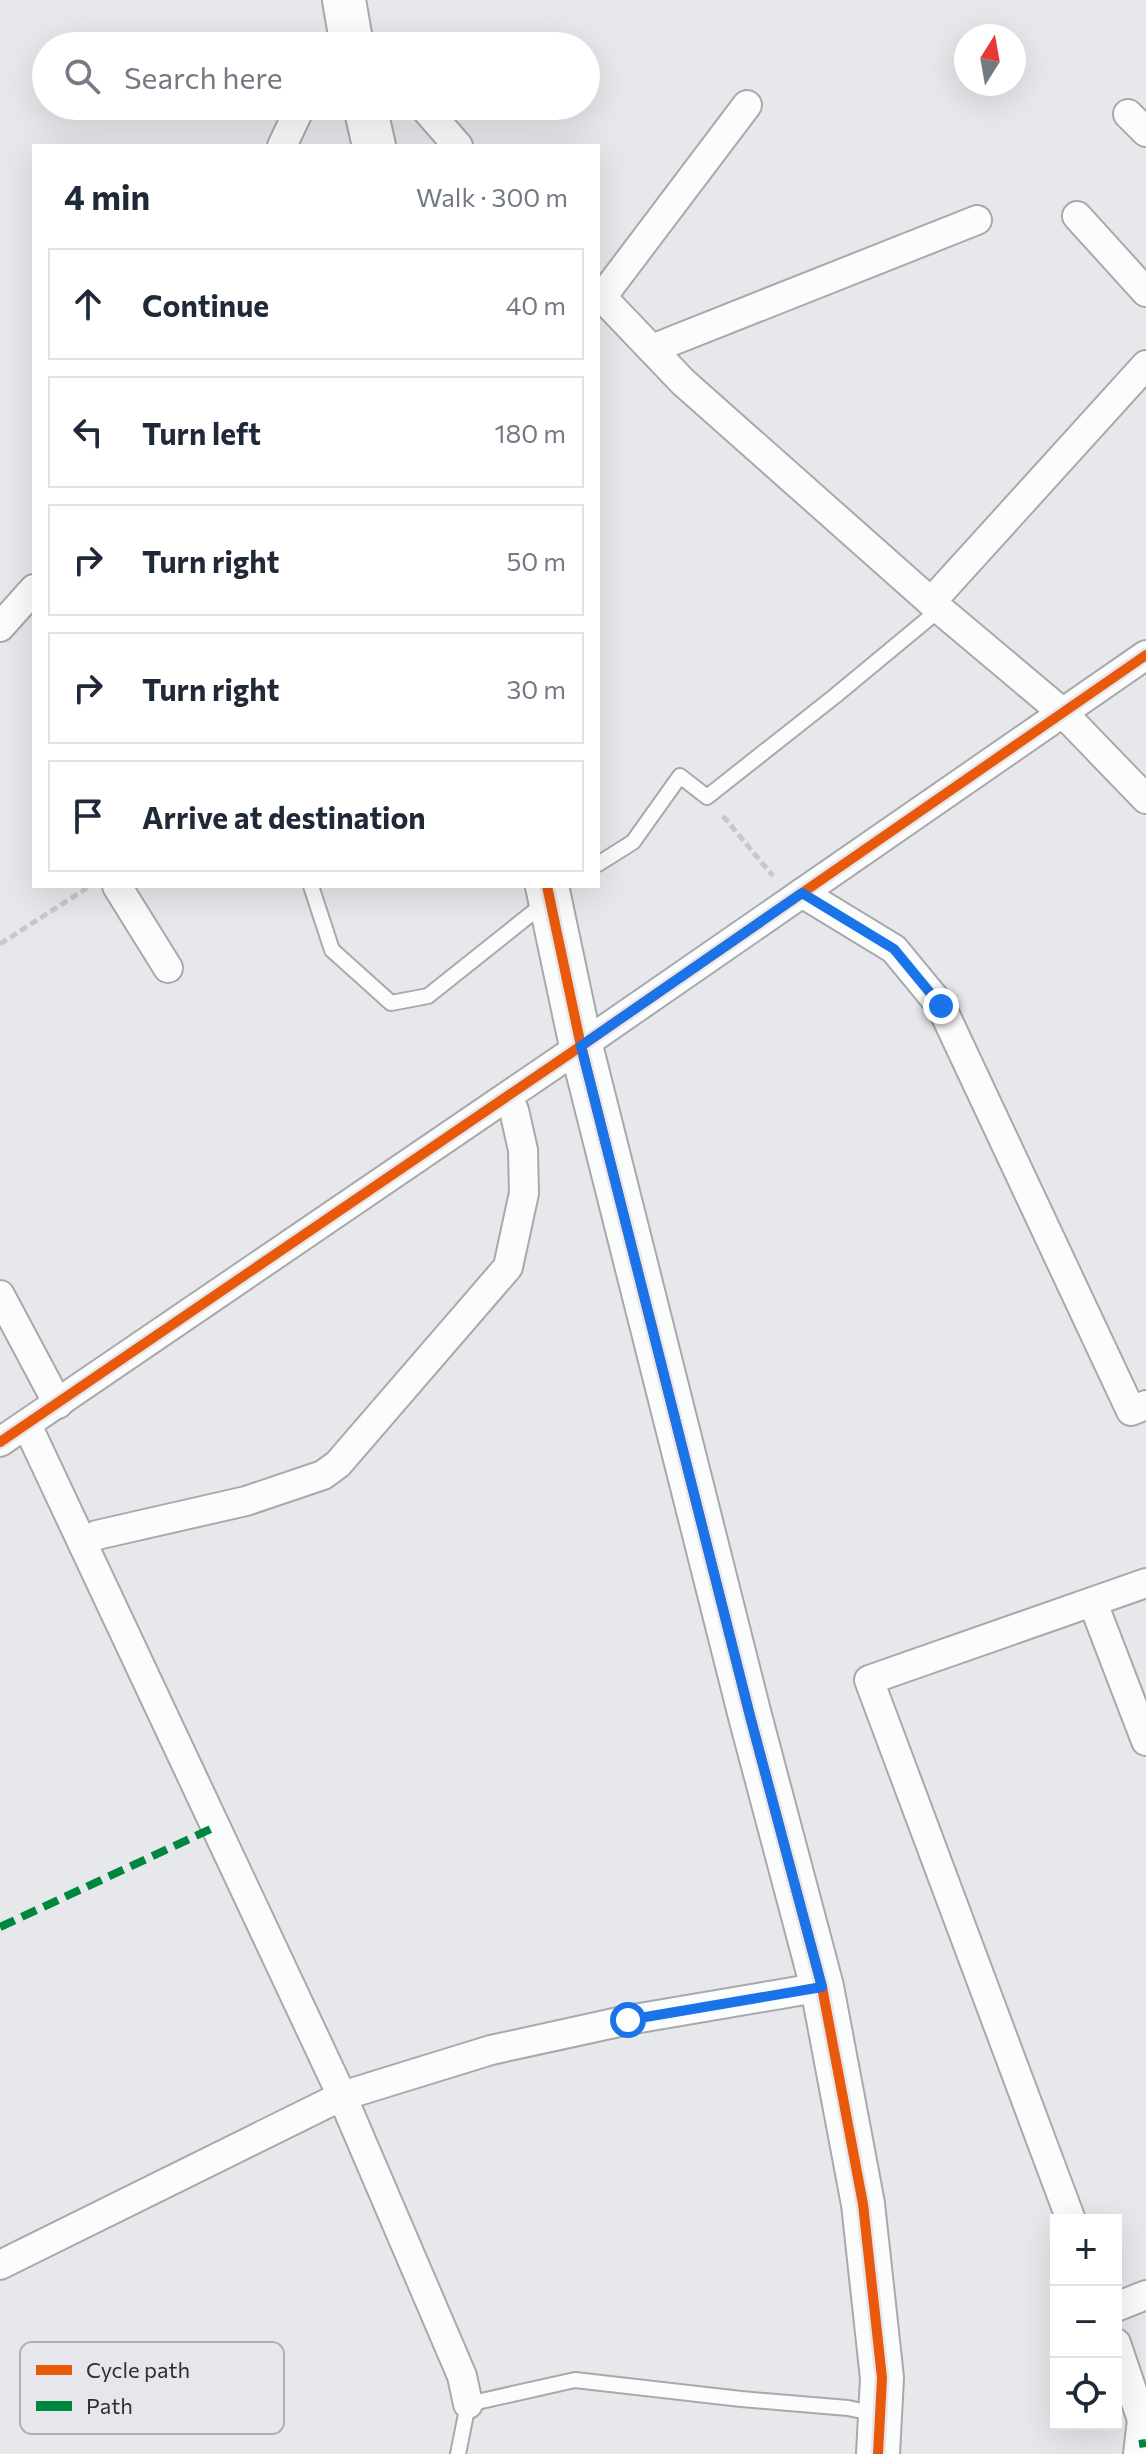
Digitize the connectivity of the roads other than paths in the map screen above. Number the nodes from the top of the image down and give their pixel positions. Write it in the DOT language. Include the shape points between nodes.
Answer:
graph roads {
  1 [pos="747,105"];
  2 [pos="294,120"];
  3 [pos="368,120"];
  4 [pos="435,120"];
  5 [pos="283,144"];
  6 [pos="374,144"];
  7 [pos="456,144"];
  8 [pos="1077,216"];
  9 [pos="977,220"];
  10 [pos="1146,292"];
  11 [pos="600,295"];
  12 [pos="652,349"];
  13 [pos="1146,365"];
  14 [pos="32,591"];
  15 [pos="935,606"];
  16 [pos="0,627"];
  17 [pos="1146,655"];
  18 [pos="1063,713"];
  19 [pos="1146,799"];
  20 [pos="600,863"];
  21 [pos="118,888"];
  22 [pos="312,888"];
  23 [pos="554,890"];
  24 [pos="797,896"];
  25 [pos="168,968"];
  26 [pos="581,1046"];
  27 [pos="504,1099"];
  28 [pos="0,1295"];
  29 [pos="58,1404"];
  30 [pos="1146,1405"];
  31 [pos="27,1425"];
  32 [pos="0,1442"];
  33 [pos="83,1544"];
  34 [pos="1146,1583"];
  35 [pos="1093,1603"];
  36 [pos="1143,1725"];
  37 [pos="822,1987"];
  38 [pos="342,2096"];
  39 [pos="1069,2214"];
  40 [pos="0,2265"];
  41 [pos="1146,2295"];
  42 [pos="1122,2305"];
  43 [pos="1121,2358"];
  44 [pos="468,2404"];
  45 [pos="880,2435"];
  46 [pos="458,2454"];
  47 [pos="1138,2454"];
  1 -- 11 [label="street"];
  2 -- 5 [label="street"];
  3 -- 6 [label="street"];
  4 -- 7 [label="street"];
  8 -- 10 [label="street"];
  9 -- 12 [label="street"];
  11 -- 12 [label="street"];
  12 -- 15 [label="street"];
  13 -- 15 [label="street"];
  14 -- 16 [label="street"];
  15 -- 18 [label="street"];
  15 -- 20 [label="lane" via="835,696 707,797 680,776 633,842"];
  17 -- 18 [label="street"];
  18 -- 19 [label="street"];
  18 -- 24 [label="street"];
  21 -- 25 [label="street"];
  22 -- 23 [label="lane" via="332,950 391,1003 428,996"];
  23 -- 26 [label="street"];
  24 -- 26 [label="street"];
  24 -- 30 [label="street" via="894,949 941,1006 1131,1411"];
  26 -- 27 [label="street"];
  26 -- 37 [label="street"];
  27 -- 29 [label="street"];
  27 -- 33 [label="street" via="514,1110 523,1150 524,1193 508,1267 338,1464 323,1475 246,1501 97,1535"];
  28 -- 29 [label="street"];
  29 -- 31 [label="street"];
  31 -- 32 [label="street"];
  31 -- 33 [label="street"];
  33 -- 38 [label="street"];
  34 -- 35 [label="street"];
  35 -- 36 [label="street"];
  35 -- 39 [label="street" via="869,1680"];
  37 -- 38 [label="street" via="491,2050"];
  37 -- 45 [label="street" via="863,2204 882,2378"];
  38 -- 40 [label="street"];
  38 -- 44 [label="street" via="462,2376"];
  41 -- 42 [label="street"];
  43 -- 47 [label="street" via="1142,2420"];
  44 -- 45 [label="lane" via="575,2380 848,2408"];
  44 -- 46 [label="lane"];
}
